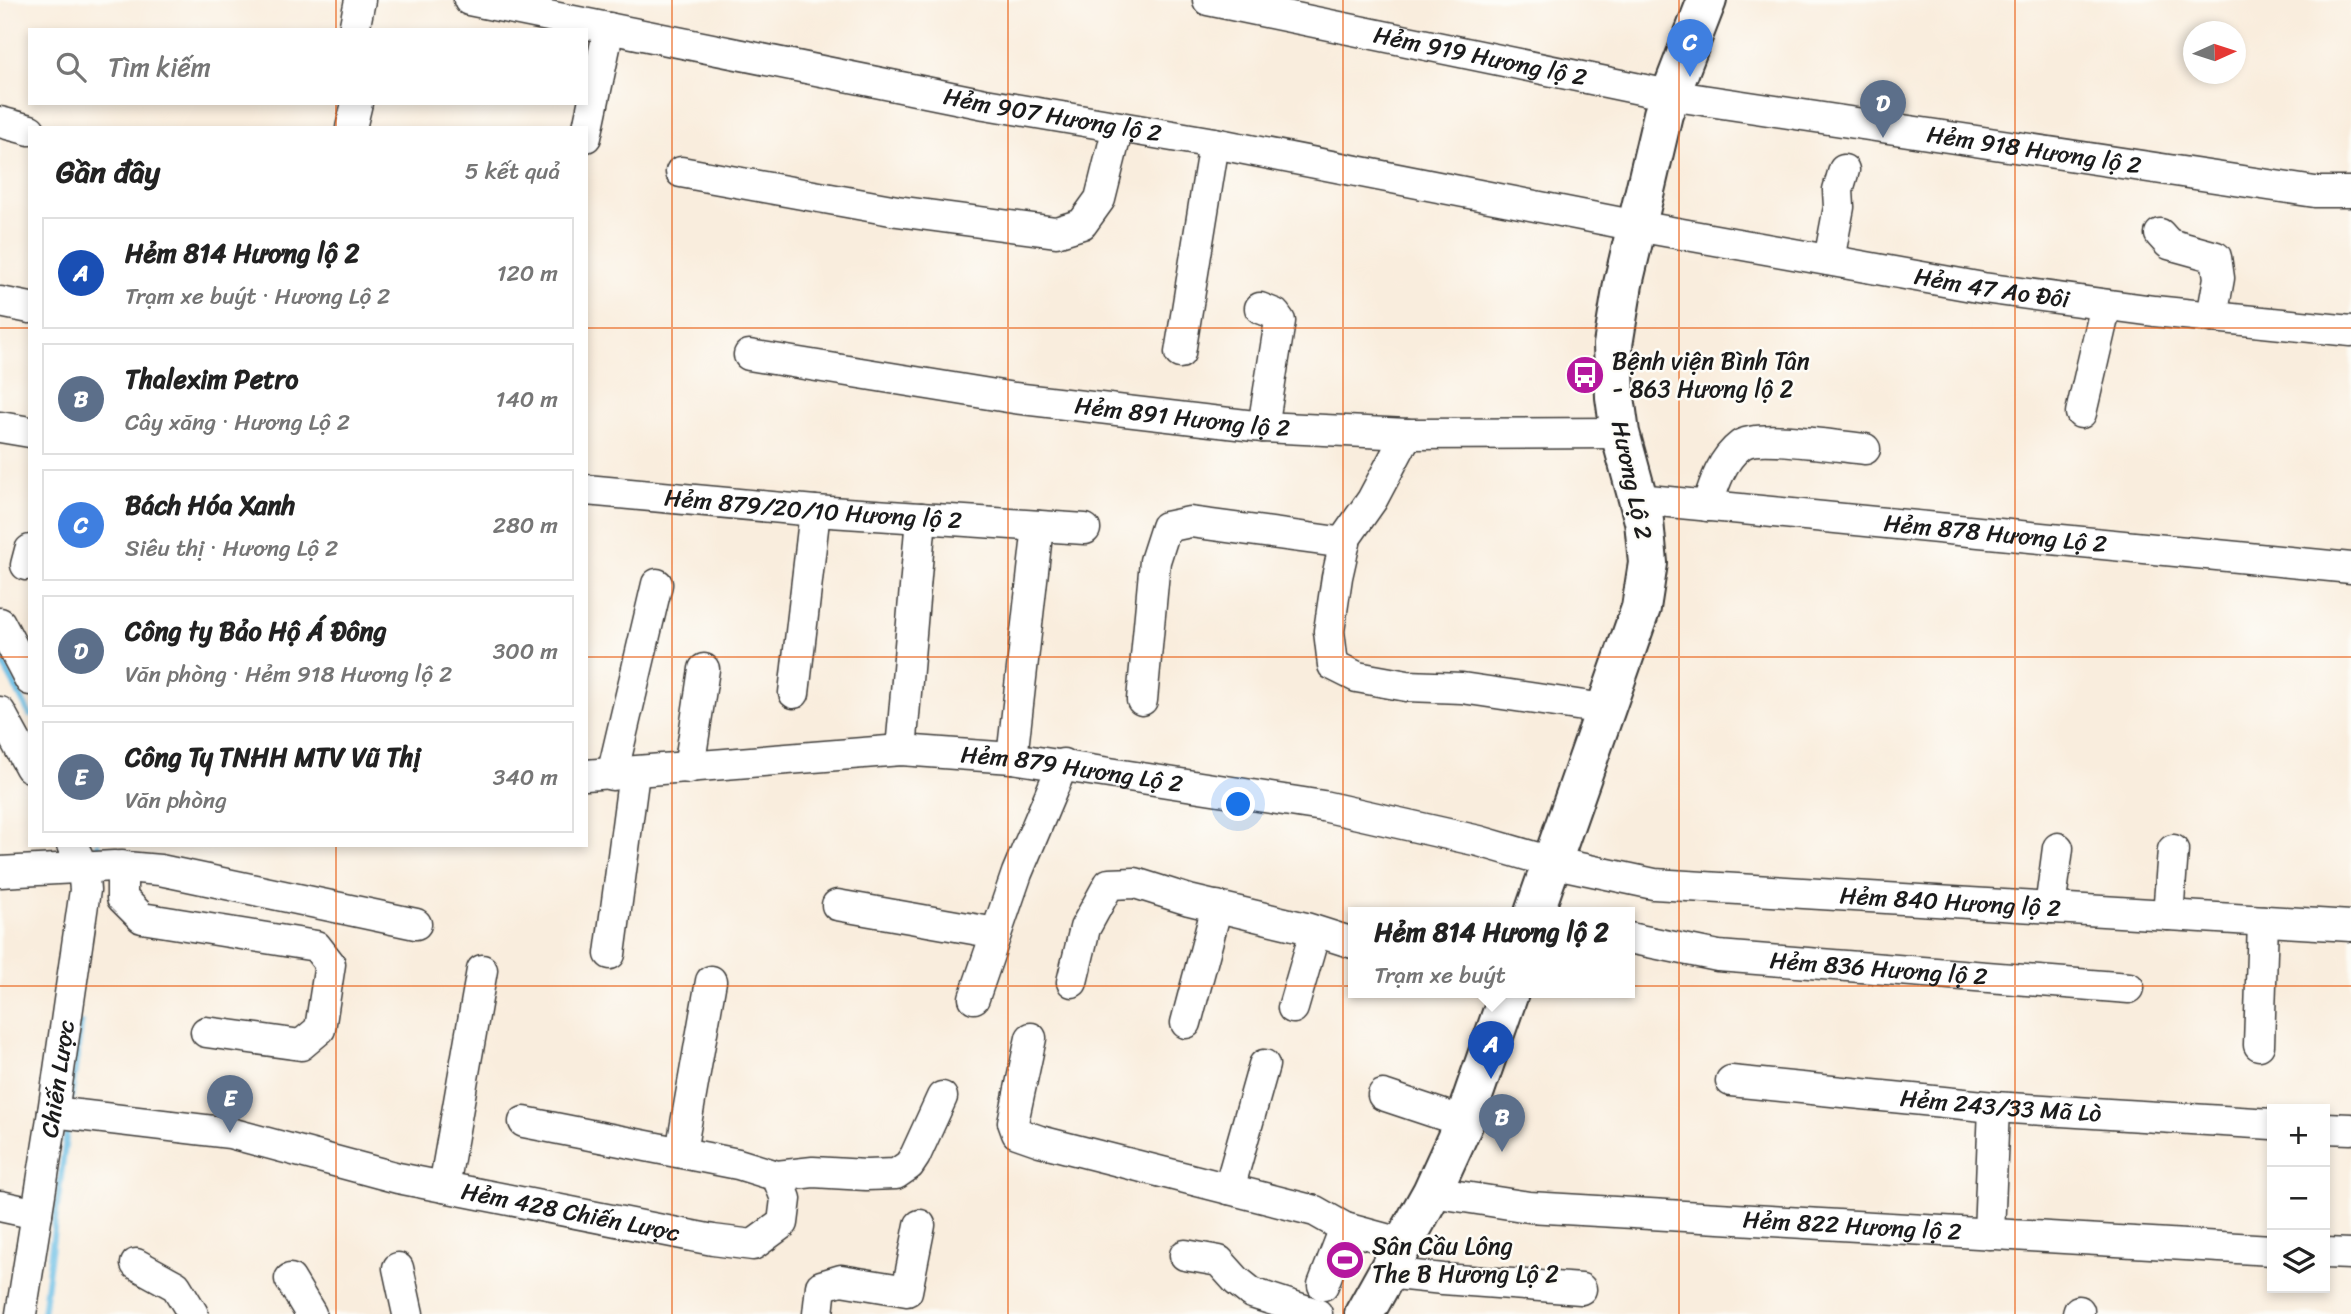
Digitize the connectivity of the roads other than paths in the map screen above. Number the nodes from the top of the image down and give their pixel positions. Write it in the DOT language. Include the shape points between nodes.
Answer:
graph roads {
  1 [pos="360,0"];
  2 [pos="469,0"];
  3 [pos="1208,0"];
  4 [pos="1707,0"];
  5 [pos="354,28"];
  6 [pos="609,28"];
  7 [pos="1669,94"];
  8 [pos="357,105"];
  9 [pos="0,122"];
  10 [pos="351,126"];
  11 [pos="1118,127"];
  12 [pos="588,128"];
  13 [pos="28,129"];
  14 [pos="1214,143"];
  15 [pos="1844,170"];
  16 [pos="681,172"];
  17 [pos="2351,192"];
  18 [pos="1637,226"];
  19 [pos="2160,234"];
  20 [pos="1829,260"];
  21 [pos="0,302"];
  22 [pos="2106,305"];
  23 [pos="28,308"];
  24 [pos="1260,309"];
  25 [pos="2212,317"];
  26 [pos="2351,331"];
  27 [pos="1180,353"];
  28 [pos="749,355"];
  29 [pos="2081,413"];
  30 [pos="0,427"];
  31 [pos="1263,428"];
  32 [pos="28,432"];
  33 [pos="1620,433"];
  34 [pos="1407,435"];
  35 [pos="1866,449"];
  36 [pos="588,490"];
  37 [pos="1638,499"];
  38 [pos="1707,506"];
  39 [pos="815,511"];
  40 [pos="921,518"];
  41 [pos="1038,526"];
  42 [pos="1085,529"];
  43 [pos="1345,543"];
  44 [pos="2351,568"];
  45 [pos="657,584"];
  46 [pos="0,623"];
  47 [pos="704,670"];
  48 [pos="28,676"];
  49 [pos="794,693"];
  50 [pos="1142,700"];
  51 [pos="1604,709"];
  52 [pos="0,712"];
  53 [pos="901,750"];
  54 [pos="1012,758"];
  55 [pos="28,763"];
  56 [pos="1063,764"];
  57 [pos="689,768"];
  58 [pos="611,774"];
  59 [pos="2058,848"];
  60 [pos="2173,850"];
  61 [pos="96,862"];
  62 [pos="1551,862"];
  63 [pos="0,872"];
  64 [pos="837,905"];
  65 [pos="1217,906"];
  66 [pos="1536,907"];
  67 [pos="2050,908"];
  68 [pos="2168,915"];
  69 [pos="2263,921"];
  70 [pos="416,924"];
  71 [pos="2351,926"];
  72 [pos="1315,932"];
  73 [pos="996,933"];
  74 [pos="1635,939"];
  75 [pos="1348,942"];
  76 [pos="610,954"];
  77 [pos="481,970"];
  78 [pos="710,981"];
  79 [pos="1072,982"];
  80 [pos="2129,988"];
  81 [pos="974,998"];
  82 [pos="1507,998"];
  83 [pos="1293,1008"];
  84 [pos="1186,1023"];
  85 [pos="206,1031"];
  86 [pos="1031,1038"];
  87 [pos="2259,1045"];
  88 [pos="1264,1065"];
  89 [pos="1731,1081"];
  90 [pos="1383,1096"];
  91 [pos="942,1097"];
  92 [pos="1994,1107"];
  93 [pos="57,1113"];
  94 [pos="524,1122"];
  95 [pos="1464,1122"];
  96 [pos="2267,1124"];
  97 [pos="2330,1128"];
  98 [pos="2351,1129"];
  99 [pos="681,1153"];
  100 [pos="778,1177"];
  101 [pos="444,1187"];
  102 [pos="1230,1189"];
  103 [pos="1432,1192"];
  104 [pos="0,1206"];
  105 [pos="37,1214"];
  106 [pos="920,1225"];
  107 [pos="1345,1228"];
  108 [pos="1989,1234"];
  109 [pos="2267,1250"];
  110 [pos="2330,1253"];
  111 [pos="2351,1254"];
  112 [pos="1185,1255"];
  113 [pos="1395,1259"];
  114 [pos="136,1264"];
  115 [pos="398,1268"];
  116 [pos="290,1279"];
  117 [pos="1323,1285"];
  118 [pos="1581,1289"];
  119 [pos="15,1298"];
  120 [pos="193,1314"];
  121 [pos="311,1314"];
  122 [pos="408,1314"];
  123 [pos="818,1314"];
  124 [pos="1317,1314"];
  125 [pos="1364,1314"];
  1 -- 5 [label="street"];
  2 -- 6 [label="street, Hẻm 907 Hương lộ 2"];
  3 -- 7 [label="street, Hẻm 919 Hương lộ 2"];
  4 -- 7 [label="main road, Hương Lộ 2"];
  6 -- 11 [label="street, Hẻm 907 Hương lộ 2"];
  6 -- 12 [label="street"];
  7 -- 17 [label="street, Hẻm 918 Hương lộ 2" via="2315,192"];
  7 -- 18 [label="main road, Hương Lộ 2"];
  8 -- 10 [label="street"];
  9 -- 13 [label="street"];
  11 -- 14 [label="street, Hẻm 907 Hương lộ 2"];
  11 -- 16 [label="street" via="1100,199 1082,224 1056,232 897,211"];
  14 -- 18 [label="street, Hẻm 907 Hương lộ 2"];
  14 -- 27 [label="street"];
  15 -- 20 [label="street"];
  18 -- 20 [label="street, Hẻm 47 Ao Đôi"];
  18 -- 33 [label="main road, Hương Lộ 2" via="1614,345"];
  19 -- 25 [label="street" via="2169,244 2216,257 2220,278"];
  20 -- 22 [label="street, Hẻm 47 Ao Đôi"];
  21 -- 23 [label="street"];
  22 -- 25 [label="street, Hẻm 47 Ao Đôi"];
  22 -- 29 [label="street"];
  24 -- 31 [label="street" via="1276,314 1280,321"];
  25 -- 26 [label="street, Hẻm 47 Ao Đôi"];
  28 -- 31 [label="street, Hẻm 891 Hương lộ 2" via="1014,398"];
  30 -- 32 [label="street"];
  31 -- 34 [label="street, Hẻm 891 Hương lộ 2"];
  33 -- 34 [label="street, Hẻm 891 Hương lộ 2"];
  33 -- 37 [label="main road, Hương Lộ 2"];
  34 -- 43 [label="street"];
  35 -- 38 [label="street" via="1762,439 1743,444 1715,479"];
  36 -- 39 [label="street, Hẻm 879/20/10 Hương lộ 2"];
  37 -- 38 [label="street, Hẻm 878 Hương Lộ 2"];
  37 -- 51 [label="main road, Hương Lộ 2" via="1648,563 1641,608"];
  38 -- 44 [label="street, Hẻm 878 Hương Lộ 2"];
  39 -- 40 [label="street, Hẻm 879/20/10 Hương lộ 2"];
  39 -- 49 [label="street"];
  40 -- 41 [label="street, Hẻm 879/20/10 Hương lộ 2"];
  40 -- 53 [label="street"];
  41 -- 42 [label="street, Hẻm 879/20/10 Hương lộ 2"];
  41 -- 54 [label="street"];
  43 -- 50 [label="street" via="1190,523 1166,527 1155,561"];
  43 -- 51 [label="street" via="1329,631 1333,665 1357,677 1407,686 1462,688"];
  45 -- 58 [label="street"];
  46 -- 48 [label="street"];
  47 -- 57 [label="street"];
  51 -- 62 [label="main road, Hương Lộ 2"];
  52 -- 55 [label="street"];
  53 -- 54 [label="street, Hẻm 879 Hương Lộ 2"];
  53 -- 57 [label="street, Hẻm 879 Hương Lộ 2"];
  54 -- 56 [label="street, Hẻm 879 Hương Lộ 2"];
  56 -- 62 [label="street, Hẻm 879 Hương Lộ 2" via="1323,806"];
  56 -- 73 [label="street"];
  57 -- 58 [label="street, Hẻm 879 Hương Lộ 2"];
  58 -- 76 [label="street"];
  59 -- 67 [label="street"];
  60 -- 68 [label="street"];
  61 -- 63 [label="street"];
  61 -- 70 [label="street" via="160,870"];
  61 -- 85 [label="street" via="142,918 316,946 330,964 320,1029 301,1045"];
  61 -- 93 [label="street, Chiến Lược" via="85,890"];
  62 -- 66 [label="main road, Hương Lộ 2"];
  62 -- 67 [label="street, Hẻm 840 Hương lộ 2" via="1654,884"];
  64 -- 73 [label="street"];
  65 -- 72 [label="street"];
  65 -- 79 [label="street" via="1135,883 1109,884 1085,928"];
  65 -- 84 [label="street"];
  67 -- 68 [label="street, Hẻm 840 Hương lộ 2"];
  68 -- 69 [label="street, Hẻm 840 Hương lộ 2"];
  69 -- 71 [label="street, Hẻm 840 Hương lộ 2"];
  69 -- 87 [label="street"];
  72 -- 75 [label="street"];
  72 -- 83 [label="street"];
  73 -- 81 [label="street"];
  74 -- 80 [label="street, Hẻm 836 Hương lộ 2" via="1718,956"];
  77 -- 101 [label="street"];
  78 -- 99 [label="street"];
  82 -- 95 [label="main road"];
  86 -- 102 [label="street" via="1013,1122 1017,1133"];
  88 -- 102 [label="street"];
  89 -- 92 [label="street, Hẻm 243/33 Mã Lò"];
  90 -- 95 [label="street"];
  91 -- 100 [label="street" via="915,1156 897,1174 813,1172"];
  92 -- 96 [label="street, Hẻm 243/33 Mã Lò"];
  92 -- 108 [label="street"];
  93 -- 101 [label="street, Hẻm 428 Chiến Lược" via="230,1133"];
  93 -- 105 [label="street, Chiến Lược"];
  94 -- 99 [label="street"];
  95 -- 103 [label="main road"];
  97 -- 98 [label="street"];
  99 -- 100 [label="street"];
  100 -- 101 [label="street, Hẻm 428 Chiến Lược" via="786,1199 783,1223 753,1245"];
  102 -- 107 [label="street" via="1315,1211"];
  103 -- 108 [label="street, Hẻm 822 Hương lộ 2" via="1529,1207"];
  103 -- 113 [label="main road"];
  104 -- 105 [label="street"];
  105 -- 119 [label="street, Chiến Lược"];
  106 -- 123 [label="street" via="907,1291 841,1280 821,1286"];
  107 -- 113 [label="street"];
  107 -- 117 [label="street"];
  108 -- 109 [label="street, Hẻm 822 Hương lộ 2"];
  110 -- 111 [label="street"];
  112 -- 124 [label="street" via="1219,1261 1252,1293"];
  113 -- 118 [label="street" via="1443,1279"];
  113 -- 125 [label="main road"];
  114 -- 120 [label="street" via="176,1286"];
  115 -- 122 [label="street"];
  116 -- 121 [label="street"];
}
